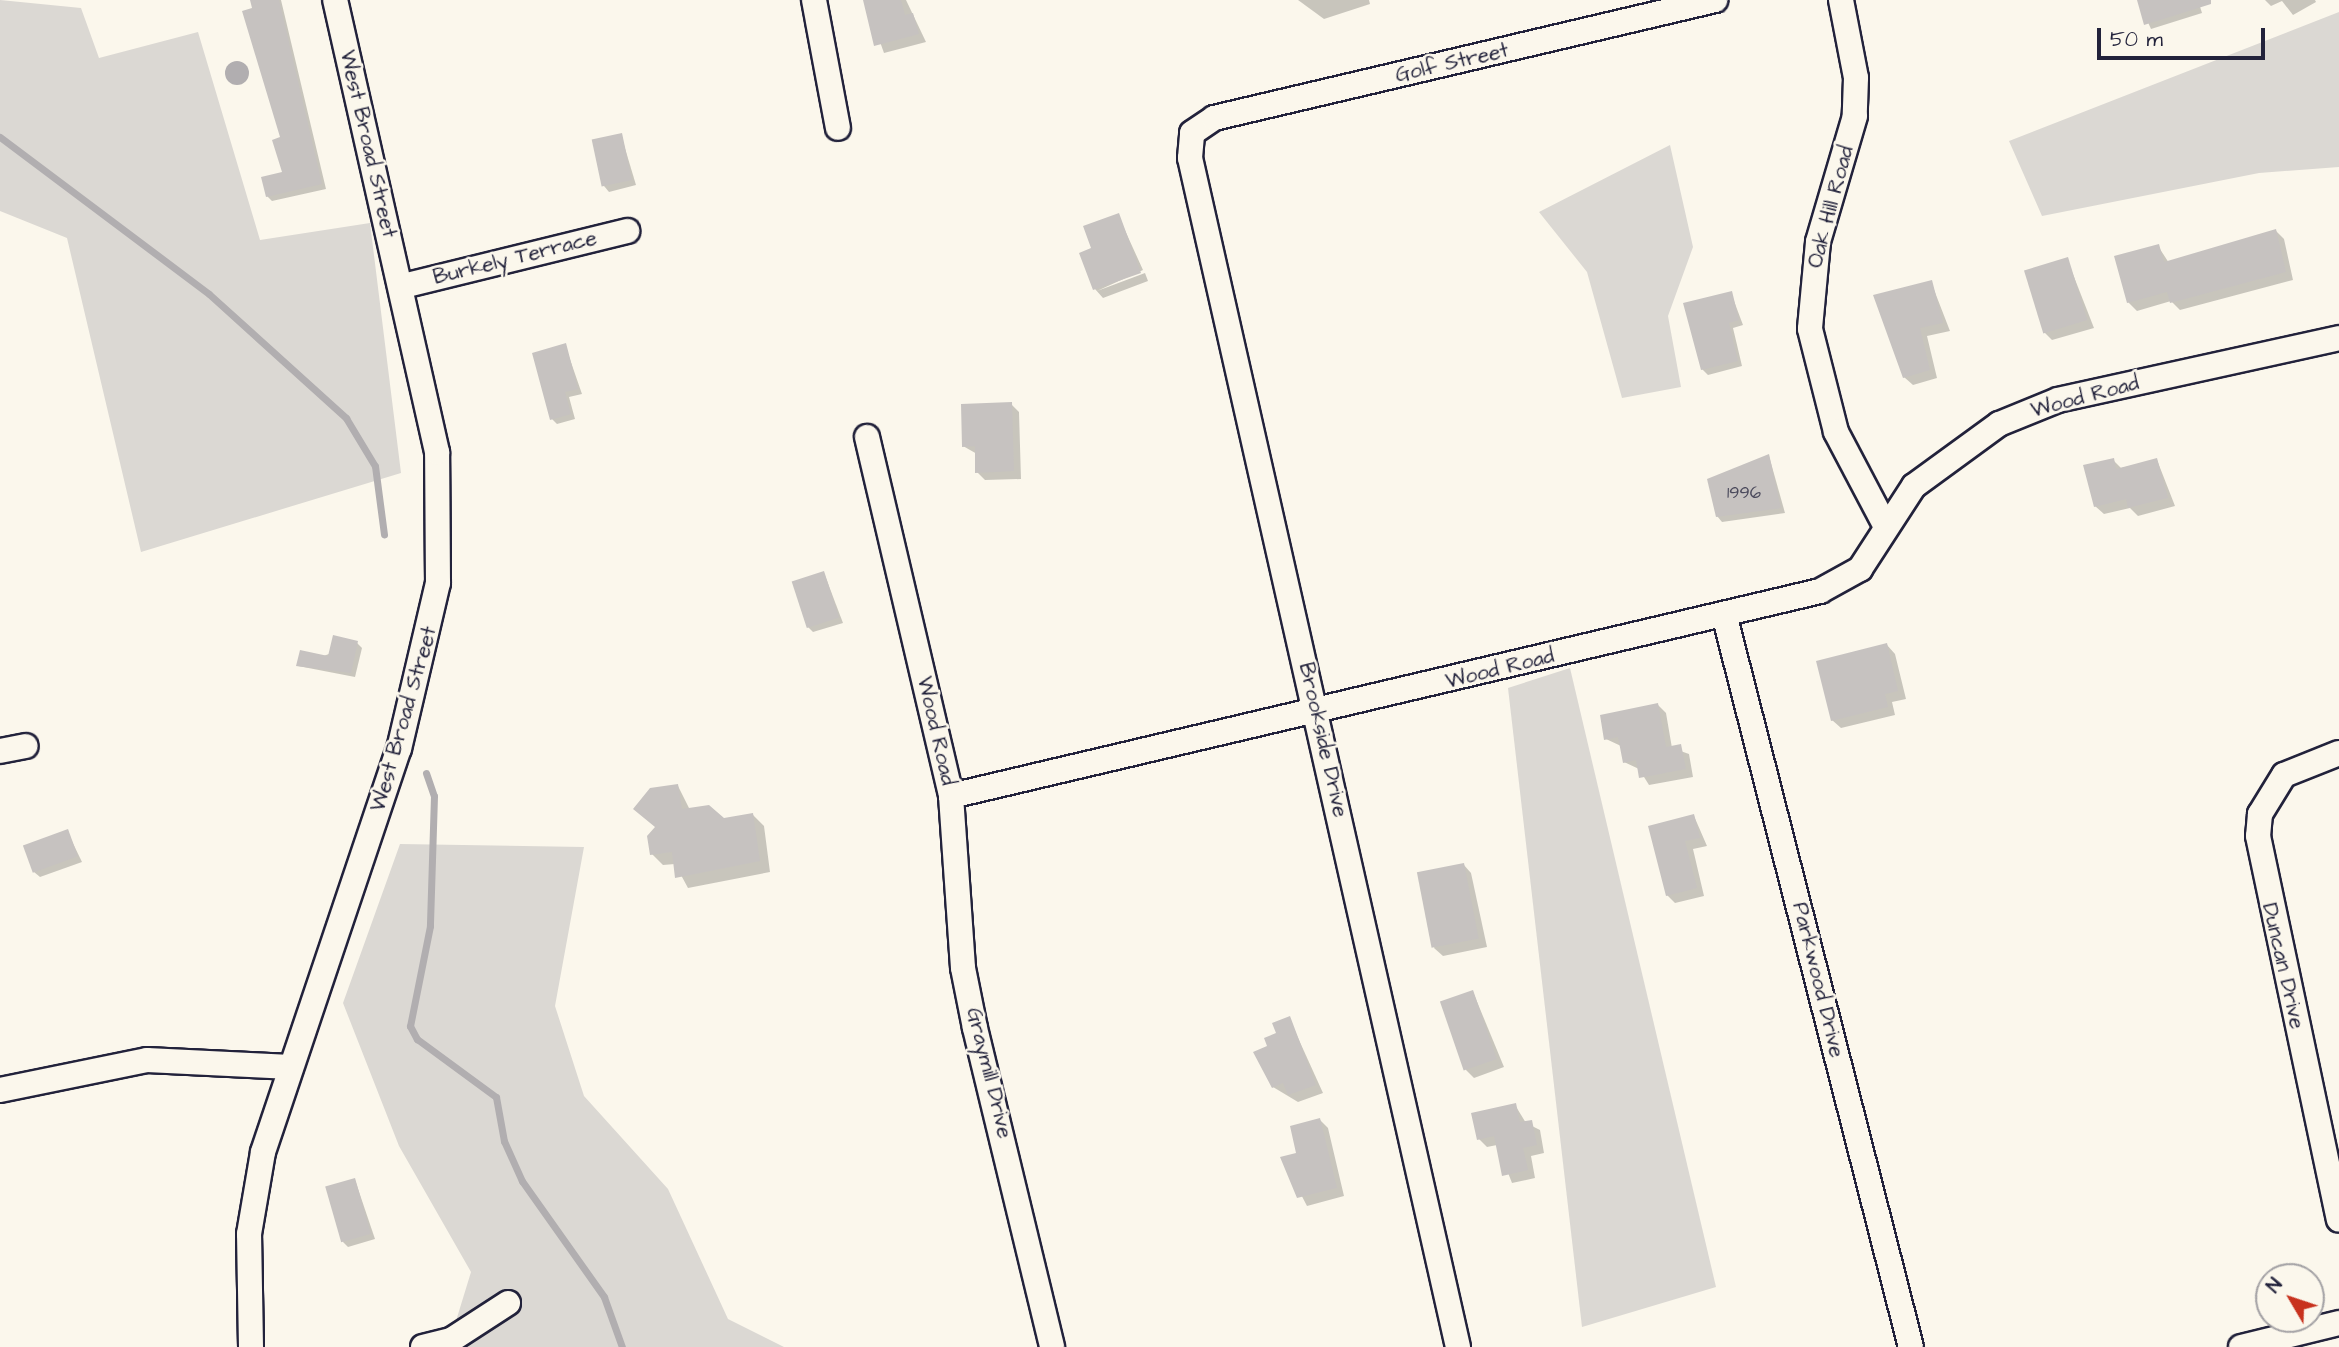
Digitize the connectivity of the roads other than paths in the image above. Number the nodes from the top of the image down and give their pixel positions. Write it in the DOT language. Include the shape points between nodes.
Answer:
graph roads {
  1 [pos="335,0"];
  2 [pos="814,0"];
  3 [pos="1841,0"];
  4 [pos="1701,2"];
  5 [pos="838,128"];
  6 [pos="1192,133"];
  7 [pos="627,231"];
  8 [pos="402,286"];
  9 [pos="2339,338"];
  10 [pos="867,437"];
  11 [pos="1886,527"];
  12 [pos="1724,614"];
  13 [pos="1318,714"];
  14 [pos="26,746"];
  15 [pos="0,751"];
  16 [pos="2339,753"];
  17 [pos="951,796"];
  18 [pos="291,1067"];
  19 [pos="0,1090"];
  20 [pos="2339,1220"];
  21 [pos="508,1303"];
  22 [pos="2339,1323"];
  23 [pos="251,1347"];
  24 [pos="423,1347"];
  25 [pos="1052,1347"];
  26 [pos="1458,1347"];
  27 [pos="1911,1347"];
  28 [pos="2241,1347"];
  1 -- 8 [label="street, West Broad Street"];
  2 -- 5 [label="street"];
  3 -- 11 [label="street, Oak Hill Road" via="1856,78 1855,116 1818,242 1810,329 1836,432"];
  4 -- 6 [label="street, Golf Street" via="1214,118"];
  6 -- 13 [label="street, Brookside Drive" via="1190,158"];
  7 -- 8 [label="street, Burkely Terrace"];
  8 -- 18 [label="street, West Broad Street" via="437,452 438,583 399,749"];
  9 -- 11 [label="street, Wood Road" via="2030,410 1971,439 1914,486"];
  10 -- 17 [label="street, Wood Road"];
  11 -- 12 [label="street, Wood Road" via="1874,553 1840,584"];
  12 -- 13 [label="street, Wood Road"];
  12 -- 27 [label="street, Parkwood Drive"];
  13 -- 17 [label="street, Wood Road"];
  13 -- 26 [label="street, Brookside Drive"];
  14 -- 15 [label="street"];
  16 -- 20 [label="street, Duncan Drive" via="2284,775 2260,814 2258,836"];
  17 -- 25 [label="street, Graymill Drive" via="963,968"];
  18 -- 19 [label="street" via="146,1060"];
  18 -- 23 [label="street, West Broad Street" via="263,1152 249,1234"];
  21 -- 24 [label="street" via="451,1340"];
  22 -- 28 [label="street"];
}
